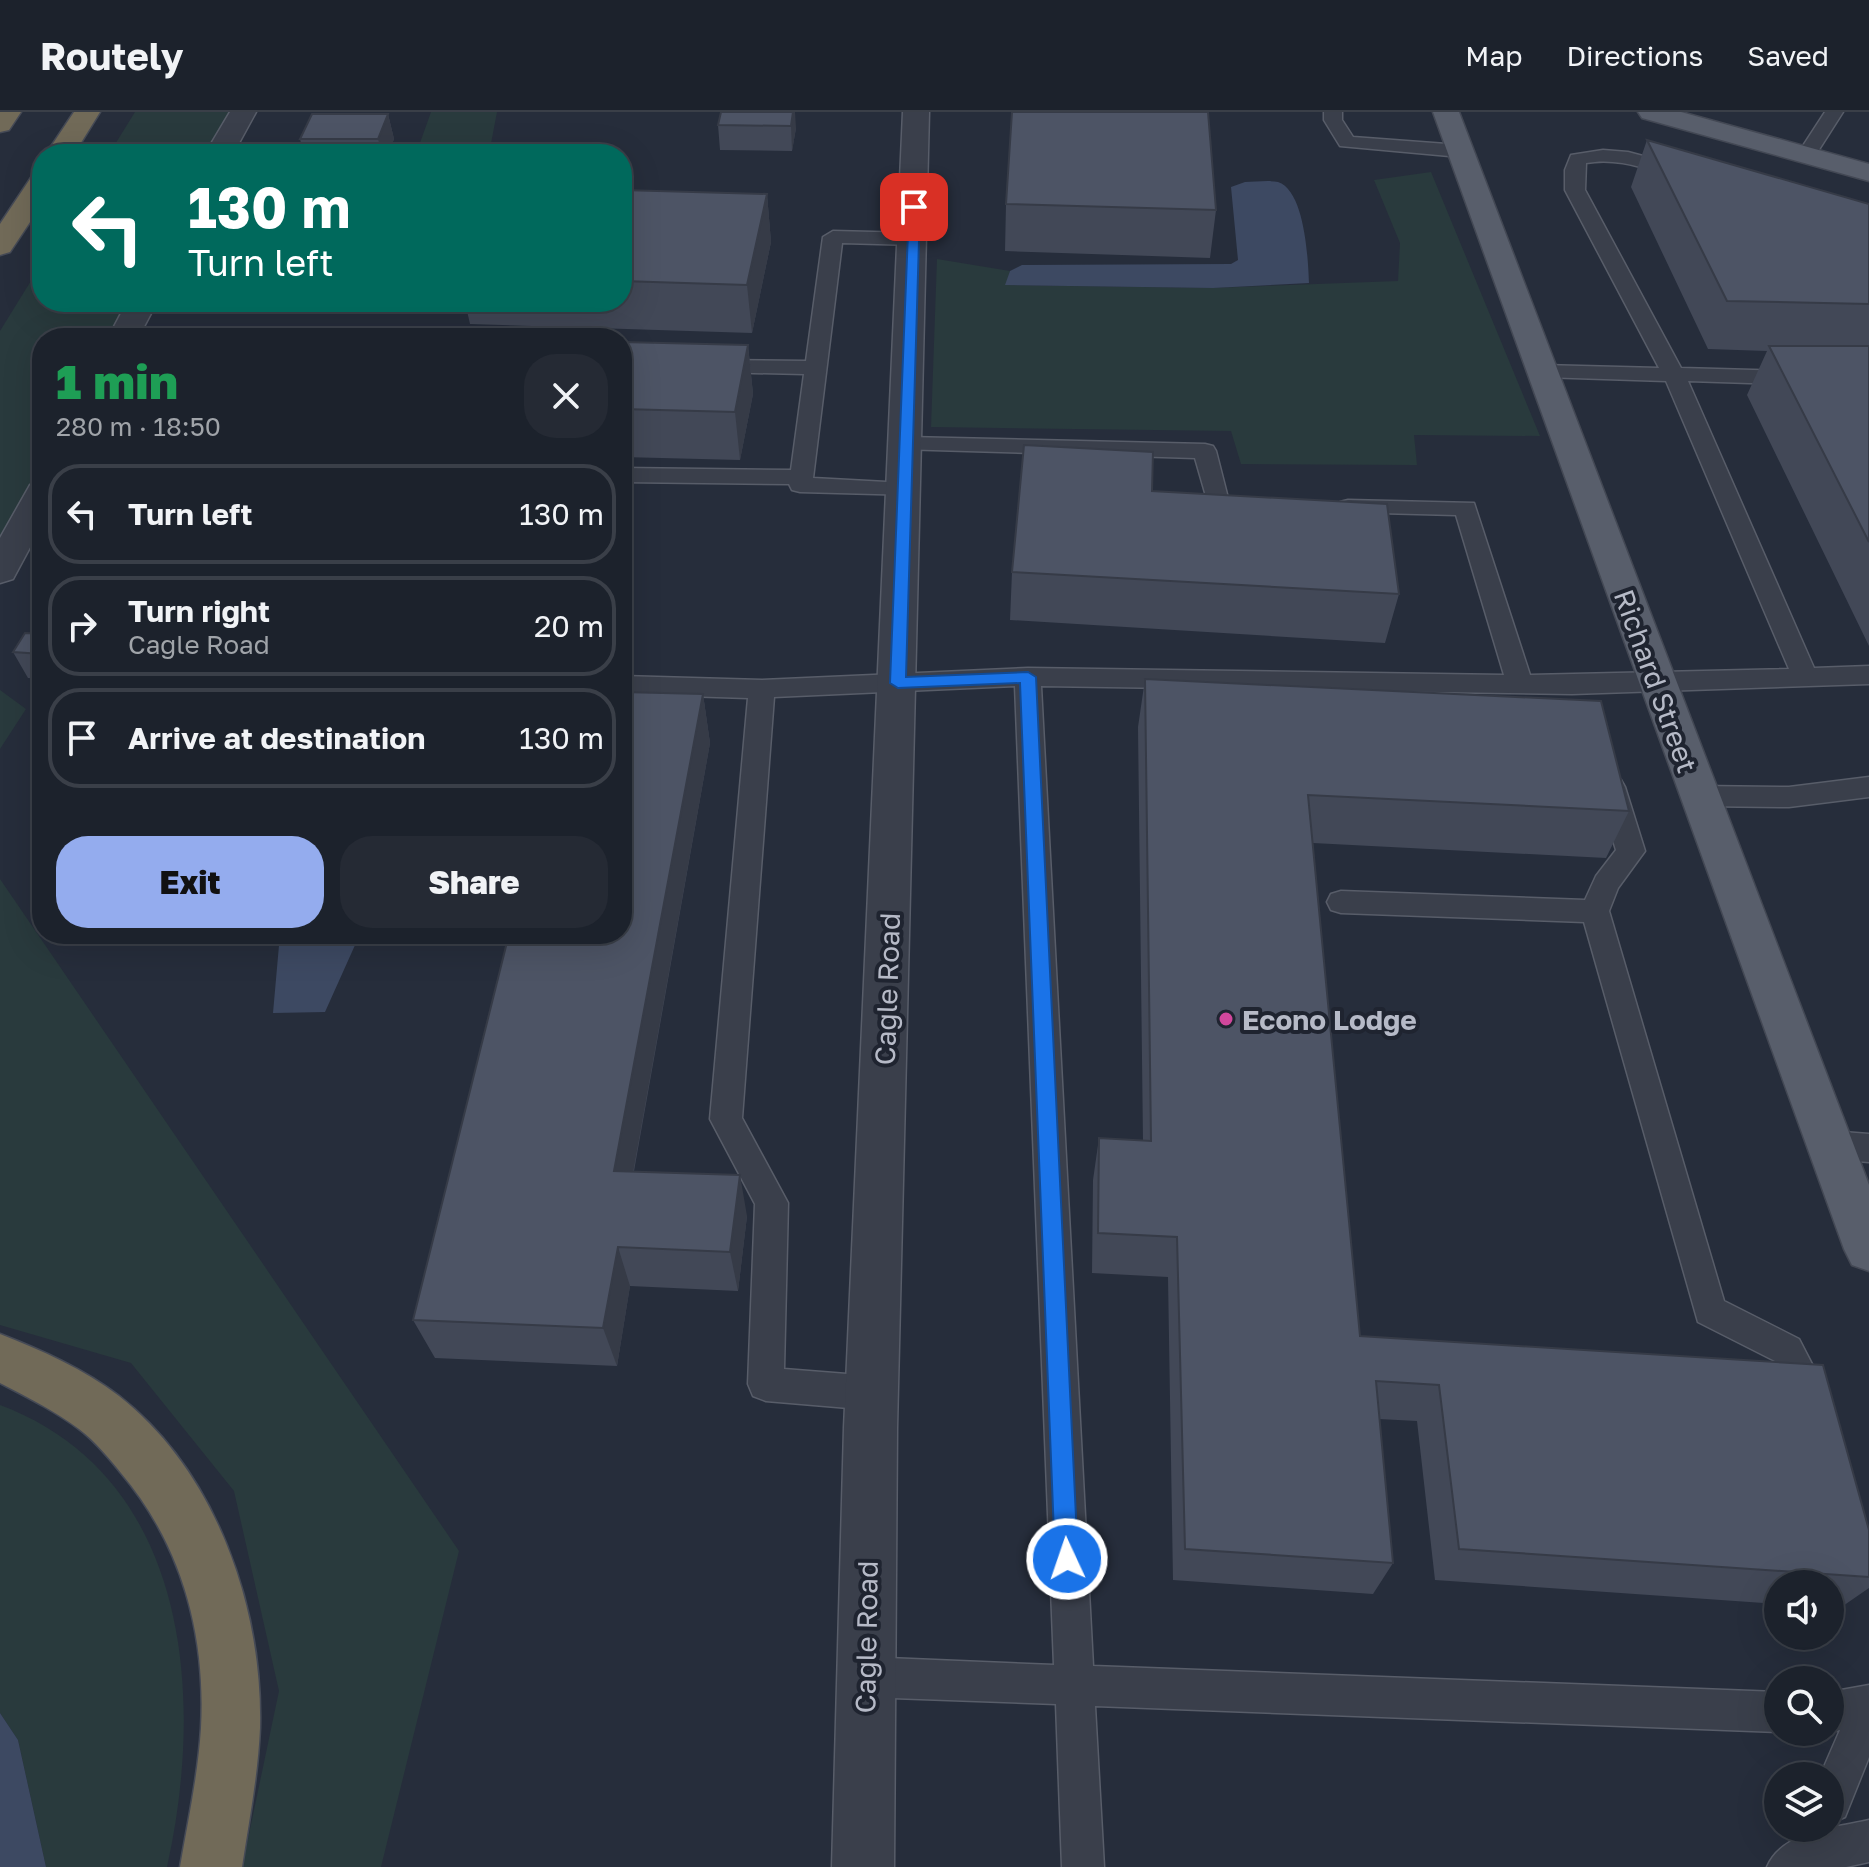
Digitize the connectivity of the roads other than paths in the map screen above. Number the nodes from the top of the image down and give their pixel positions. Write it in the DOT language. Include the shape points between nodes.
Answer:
graph roads {
  1 [pos="8,112"];
  2 [pos="87,112"];
  3 [pos="243,112"];
  4 [pos="916,112"];
  5 [pos="1333,112"];
  6 [pos="1446,112"];
  7 [pos="1651,112"];
  8 [pos="1834,112"];
  9 [pos="0,124"];
  10 [pos="66,144"];
  11 [pos="225,144"];
  12 [pos="1460,151"];
  13 [pos="1806,155"];
  14 [pos="1869,173"];
  15 [pos="1695,177"];
  16 [pos="32,197"];
  17 [pos="914,239"];
  18 [pos="0,246"];
  19 [pos="696,366"];
  20 [pos="816,368"];
  21 [pos="1542,371"];
  22 [pos="1674,375"];
  23 [pos="1869,380"];
  24 [pos="907,444"];
  25 [pos="632,475"];
  26 [pos="802,477"];
  27 [pos="905,490"];
  28 [pos="1265,506"];
  29 [pos="1327,507"];
  30 [pos="32,511"];
  31 [pos="0,571"];
  32 [pos="1869,675"];
  33 [pos="1028,677"];
  34 [pos="1806,678"];
  35 [pos="898,683"];
  36 [pos="1520,684"];
  37 [pos="1658,684"];
  38 [pos="632,685"];
  39 [pos="762,689"];
  40 [pos="1603,762"];
  41 [pos="1869,787"];
  42 [pos="1698,796"];
  43 [pos="1341,902"];
  44 [pos="1595,911"];
  45 [pos="1830,1145"];
  46 [pos="1869,1148"];
  47 [pos="1869,1249"];
  48 [pos="0,1358"];
  49 [pos="872,1393"];
  50 [pos="1821,1431"];
  51 [pos="864,1677"];
  52 [pos="1072,1685"];
  53 [pos="1869,1707"];
  54 [pos="1844,1710"];
  55 [pos="1764,1711"];
  56 [pos="1844,1768"];
  57 [pos="1869,1841"];
  58 [pos="1807,1854"];
  59 [pos="211,1867"];
  60 [pos="863,1867"];
  61 [pos="1083,1867"];
  1 -- 9 [label="highway"];
  2 -- 10 [label="highway"];
  3 -- 11 [label="street"];
  4 -- 17 [label="street, Cagle Road"];
  5 -- 12 [label="lane" via="1347,142"];
  6 -- 12 [label="main road, Richard Street"];
  7 -- 13 [label="main road"];
  8 -- 13 [label="lane"];
  12 -- 21 [label="main road, Richard Street"];
  13 -- 14 [label="main road"];
  15 -- 22 [label="lane" via="1622,155 1578,159 1574,170 1575,190"];
  16 -- 18 [label="highway"];
  17 -- 20 [label="lane" via="833,237"];
  17 -- 24 [label="street, Cagle Road"];
  19 -- 20 [label="lane"];
  20 -- 26 [label="lane"];
  21 -- 22 [label="lane"];
  21 -- 37 [label="main road, Richard Street"];
  22 -- 23 [label="lane"];
  22 -- 34 [label="lane"];
  24 -- 27 [label="street, Cagle Road"];
  24 -- 28 [label="lane" via="1205,451 1218,505"];
  25 -- 26 [label="lane"];
  26 -- 27 [label="lane" via="800,485"];
  27 -- 35 [label="street, Cagle Road"];
  29 -- 36 [label="lane" via="1466,508"];
  30 -- 31 [label="street"];
  32 -- 34 [label="lane"];
  33 -- 35 [label="lane"];
  33 -- 36 [label="lane"];
  33 -- 52 [label="lane"];
  34 -- 37 [label="lane"];
  35 -- 39 [label="lane"];
  35 -- 49 [label="street, Cagle Road"];
  36 -- 37 [label="lane" via="1577,698"];
  37 -- 42 [label="main road, Richard Street"];
  38 -- 39 [label="lane"];
  39 -- 49 [label="lane" via="726,1119 772,1203 766,1384"];
  40 -- 44 [label="lane" via="1631,851 1606,884"];
  41 -- 42 [label="lane" via="1789,797"];
  42 -- 45 [label="main road, Richard Street"];
  43 -- 44 [label="lane"];
  44 -- 50 [label="lane" via="1710,1311 1787,1350 1813,1401"];
  45 -- 46 [label="lane"];
  45 -- 47 [label="main road, Richard Street"];
  48 -- 59 [label="highway" via="99,1412 154,1467 194,1530 219,1600 230,1675 228,1769"];
  49 -- 51 [label="street, Cagle Road"];
  51 -- 52 [label="lane"];
  51 -- 60 [label="street, Cagle Road"];
  52 -- 55 [label="lane"];
  52 -- 61 [label="lane"];
  53 -- 54 [label="lane"];
  53 -- 56 [label="lane"];
  57 -- 58 [label="lane"];
}
